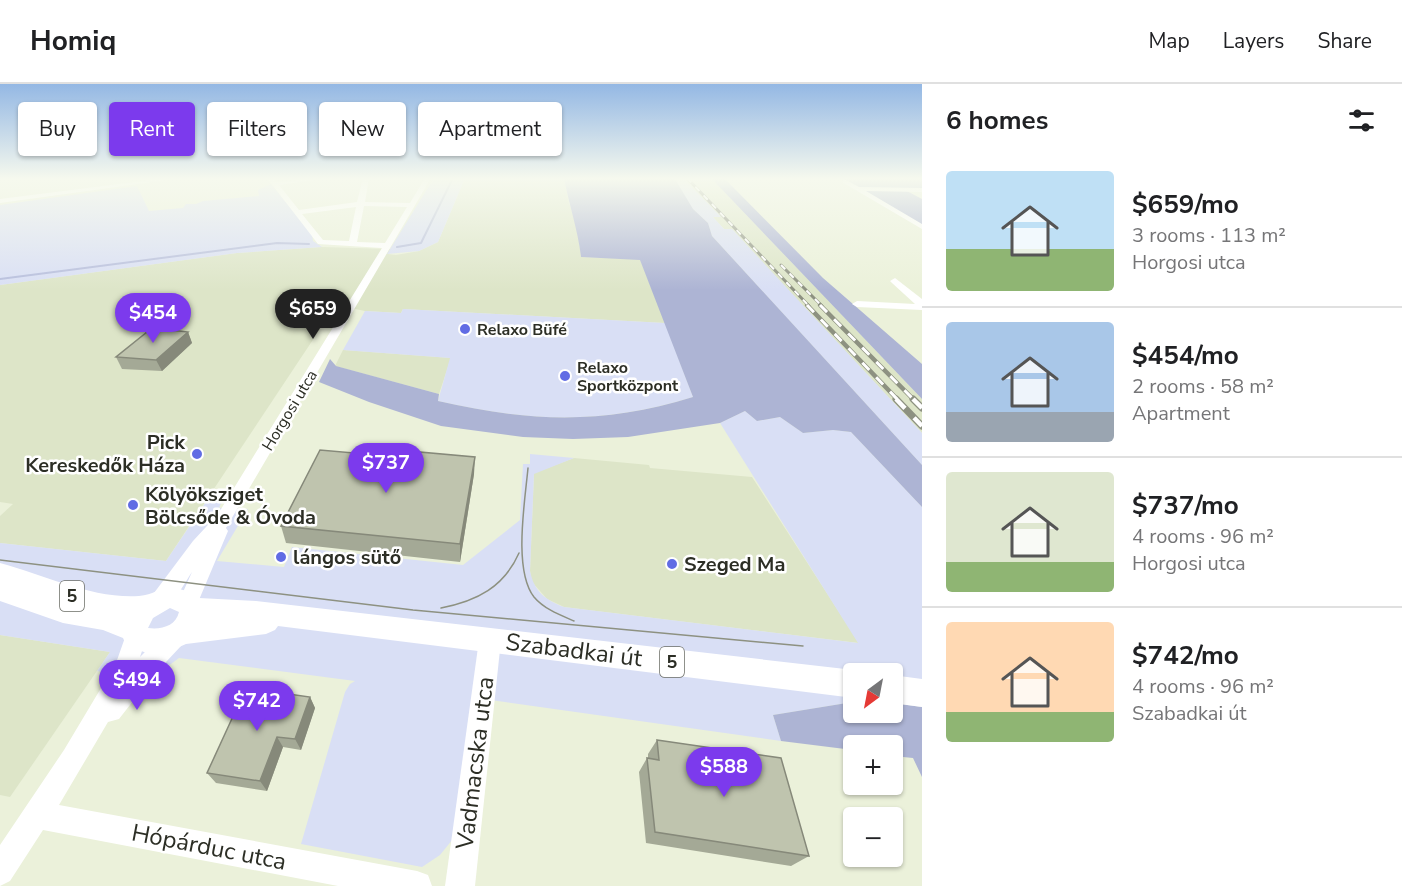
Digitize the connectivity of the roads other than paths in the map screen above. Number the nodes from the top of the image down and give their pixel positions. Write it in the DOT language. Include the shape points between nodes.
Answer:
graph roads {
  1 [pos="300,215"];
  2 [pos="358,215"];
  3 [pos="405,215"];
  4 [pos="903,215"];
  5 [pos="922,227"];
  6 [pos="352,245"];
  7 [pos="386,246"];
  8 [pos="895,281"];
  9 [pos="857,304"];
  10 [pos="922,305"];
  11 [pos="224,519"];
  12 [pos="0,573"];
  13 [pos="0,590"];
  14 [pos="192,605"];
  15 [pos="144,618"];
  16 [pos="294,618"];
  17 [pos="177,636"];
  18 [pos="490,640"];
  19 [pos="843,683"];
  20 [pos="903,690"];
  21 [pos="922,693"];
  22 [pos="73,759"];
  23 [pos="37,815"];
  24 [pos="0,871"];
  25 [pos="417,886"];
  26 [pos="460,886"];
  1 -- 6 [label="street" via="319,241"];
  2 -- 6 [label="street"];
  3 -- 7 [label="street, Horgosi utca"];
  4 -- 5 [label="street"];
  6 -- 7 [label="street"];
  7 -- 11 [label="street, Horgosi utca"];
  8 -- 10 [label="street"];
  9 -- 10 [label="street"];
  11 -- 14 [label="street, Horgosi utca"];
  11 -- 15 [label="street, Horgosi utca"];
  12 -- 15 [label="main road, Szabadkai út / 5"];
  13 -- 15 [label="main road, Szabadkai út / 5" via="63,612 104,619"];
  14 -- 15 [label="main road, Szabadkai út / 5" via="170,597"];
  14 -- 16 [label="main road, Szabadkai út / 5"];
  14 -- 17 [label="main road" via="187,628"];
  15 -- 17 [label="main road, Szabadkai út / 5" via="150,642"];
  15 -- 22 [label="street, Horgosi utca" via="126,667"];
  16 -- 17 [label="main road, Szabadkai út / 5"];
  16 -- 18 [label="main road, Szabadkai út / 5"];
  17 -- 22 [label="street" via="142,670"];
  18 -- 19 [label="main road, Szabadkai út / 5"];
  18 -- 26 [label="street, Vadmacska utca"];
  20 -- 21 [label="main road"];
  22 -- 23 [label="street"];
  23 -- 24 [label="street"];
  23 -- 25 [label="street, Hópárduc utca"];
}
